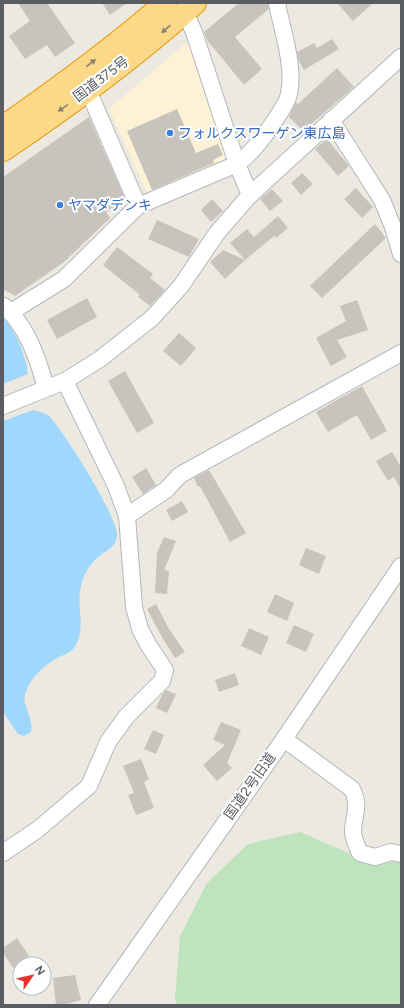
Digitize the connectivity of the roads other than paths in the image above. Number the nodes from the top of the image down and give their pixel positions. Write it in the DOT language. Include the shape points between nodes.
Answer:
graph roads {
  1 [pos="165,3"];
  2 [pos="277,3"];
  3 [pos="190,8"];
  4 [pos="401,57"];
  5 [pos="88,90"];
  6 [pos="331,120"];
  7 [pos="3,127"];
  8 [pos="3,150"];
  9 [pos="237,164"];
  10 [pos="250,195"];
  11 [pos="138,206"];
  12 [pos="401,254"];
  13 [pos="7,308"];
  14 [pos="401,353"];
  15 [pos="65,381"];
  16 [pos="46,388"];
  17 [pos="3,406"];
  18 [pos="127,516"];
  19 [pos="401,566"];
  20 [pos="284,739"];
  21 [pos="3,853"];
  22 [pos="401,854"];
  23 [pos="97,1005"];
  7 -- 1 [label="highway, 国道375号, one-way" via="47,97"];
  2 -- 9 [label="street" via="288,61 289,96 260,143"];
  3 -- 5 [label="highway, 国道375号, one-way"];
  3 -- 9 [label="street" via="194,32"];
  4 -- 6 [label="street"];
  5 -- 8 [label="highway, 国道375号, one-way"];
  5 -- 11 [label="street"];
  6 -- 10 [label="street"];
  6 -- 12 [label="street" via="382,200 394,227"];
  9 -- 10 [label="street"];
  9 -- 11 [label="street"];
  10 -- 15 [label="street" via="217,233 181,286 152,318 100,359"];
  11 -- 13 [label="street" via="64,279"];
  13 -- 16 [label="street" via="38,360"];
  14 -- 18 [label="street" via="180,475 166,490"];
  15 -- 16 [label="street"];
  15 -- 18 [label="street" via="116,486"];
  16 -- 17 [label="street"];
  18 -- 21 [label="street" via="134,607 140,629 165,670 162,681 126,717 108,742 90,786 37,830"];
  19 -- 20 [label="street, 国道2号旧道"];
  20 -- 22 [label="street" via="352,789 357,799 353,832 360,853 375,857 391,852"];
  20 -- 23 [label="street, 国道2号旧道"];
}
